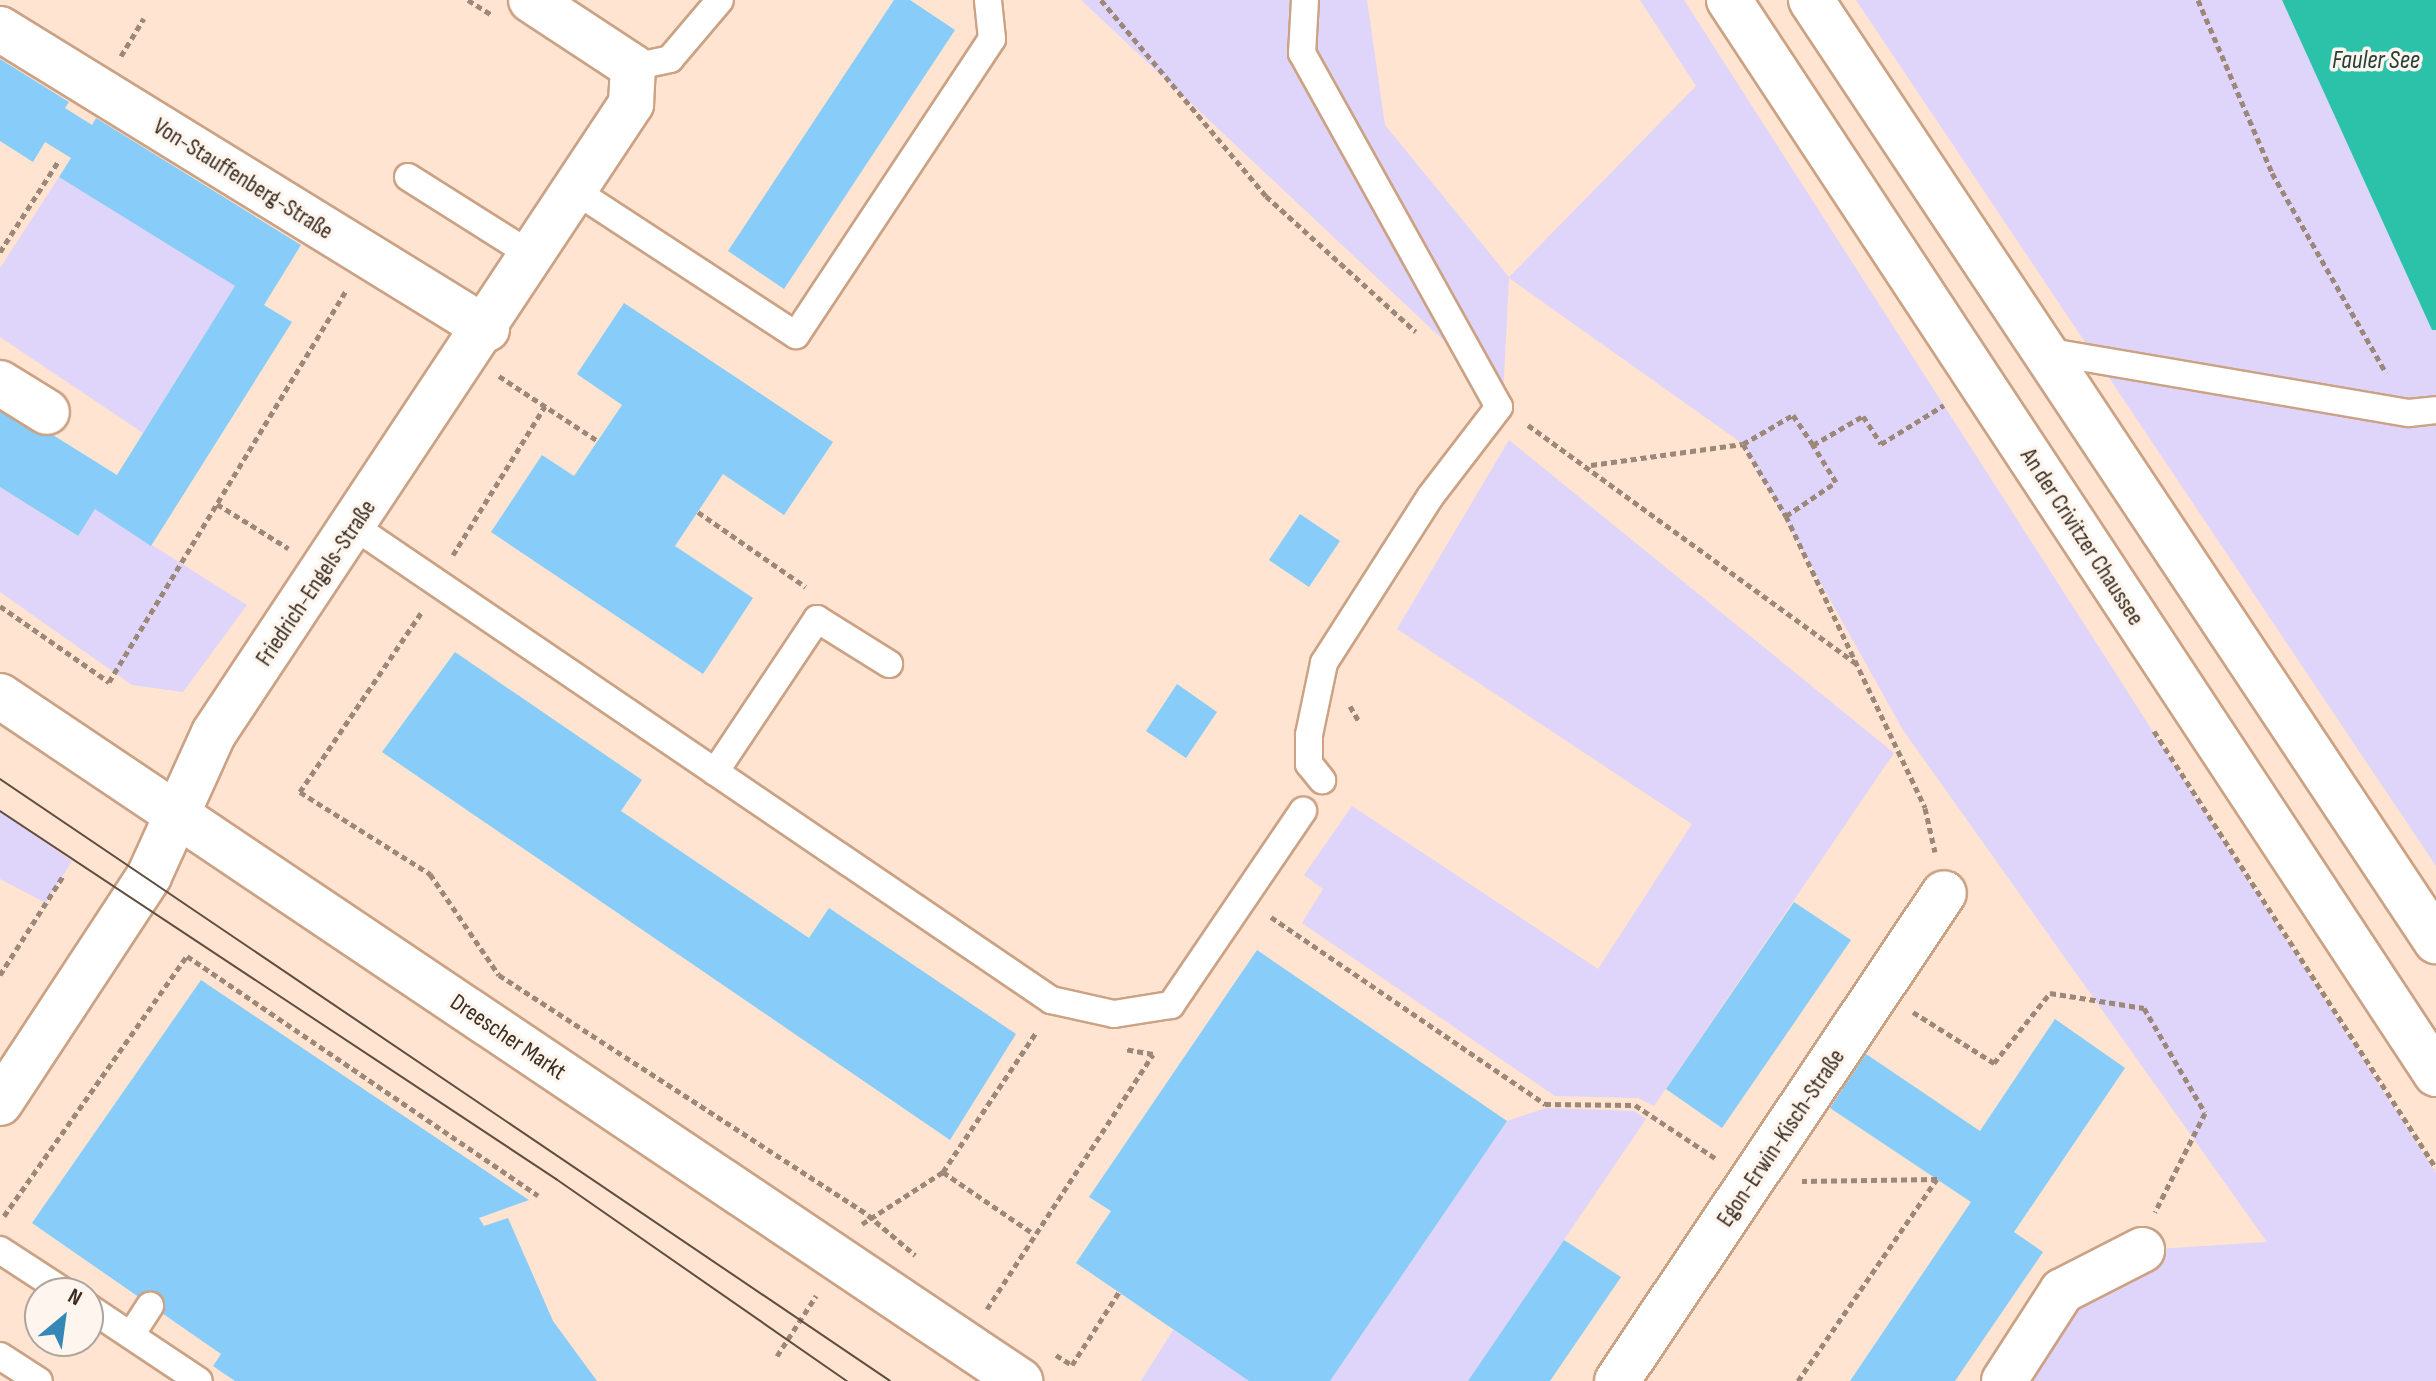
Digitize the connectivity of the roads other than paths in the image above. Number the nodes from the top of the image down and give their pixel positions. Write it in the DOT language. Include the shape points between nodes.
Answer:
graph roads {
  1 [pos="531,0"];
  2 [pos="720,0"];
  3 [pos="988,0"];
  4 [pos="1305,0"];
  5 [pos="1729,0"];
  6 [pos="1811,0"];
  7 [pos="0,29"];
  8 [pos="633,67"];
  9 [pos="408,177"];
  10 [pos="574,190"];
  11 [pos="533,256"];
  12 [pos="478,342"];
  13 [pos="2039,350"];
  14 [pos="0,383"];
  15 [pos="2436,410"];
  16 [pos="47,412"];
  17 [pos="355,527"];
  18 [pos="889,664"];
  19 [pos="0,696"];
  20 [pos="715,772"];
  21 [pos="1322,780"];
  22 [pos="1303,811"];
  23 [pos="177,814"];
  24 [pos="1944,893"];
  25 [pos="2436,941"];
  26 [pos="2436,1074"];
  27 [pos="0,1103"];
  28 [pos="0,1250"];
  29 [pos="2142,1250"];
  30 [pos="41,1277"];
  31 [pos="150,1306"];
  32 [pos="104,1317"];
  33 [pos="131,1335"];
  34 [pos="0,1356"];
  35 [pos="1034,1365"];
  36 [pos="39,1381"];
  37 [pos="199,1381"];
  38 [pos="1617,1381"];
  39 [pos="2004,1381"];
  1 -- 8 [label="street"];
  2 -- 8 [label="lane" via="670,59"];
  3 -- 10 [label="lane" via="992,39 796,335"];
  4 -- 21 [label="lane" via="1302,53 1499,407 1430,497 1324,663 1309,735 1309,764"];
  5 -- 26 [label="street, An der Crivitzer Chaussee"];
  6 -- 13 [label="street"];
  7 -- 12 [label="street, Von-Stauffenberg-Straße" via="367,255"];
  8 -- 10 [label="street, Friedrich-Engels-Straße" via="631,104"];
  9 -- 11 [label="lane"];
  10 -- 11 [label="street, Friedrich-Engels-Straße"];
  11 -- 12 [label="street, Friedrich-Engels-Straße"];
  12 -- 17 [label="street, Friedrich-Engels-Straße"];
  13 -- 15 [label="lane" via="2409,413"];
  13 -- 25 [label="street"];
  14 -- 16 [label="street"];
  17 -- 20 [label="lane"];
  17 -- 23 [label="street, Friedrich-Engels-Straße" via="214,733"];
  18 -- 20 [label="lane" via="817,619"];
  19 -- 23 [label="street"];
  20 -- 22 [label="lane" via="1051,1000 1114,1014 1171,1005"];
  23 -- 27 [label="street, Friedrich-Engels-Straße" via="133,902"];
  23 -- 35 [label="street, Dreescher Markt" via="839,1260"];
  24 -- 38 [label="street, Egon-Erwin-Kisch-Straße"];
  28 -- 30 [label="lane"];
  29 -- 39 [label="street" via="2062,1291"];
  31 -- 33 [label="lane"];
  32 -- 33 [label="lane"];
  33 -- 37 [label="lane"];
  34 -- 36 [label="lane"];
}
